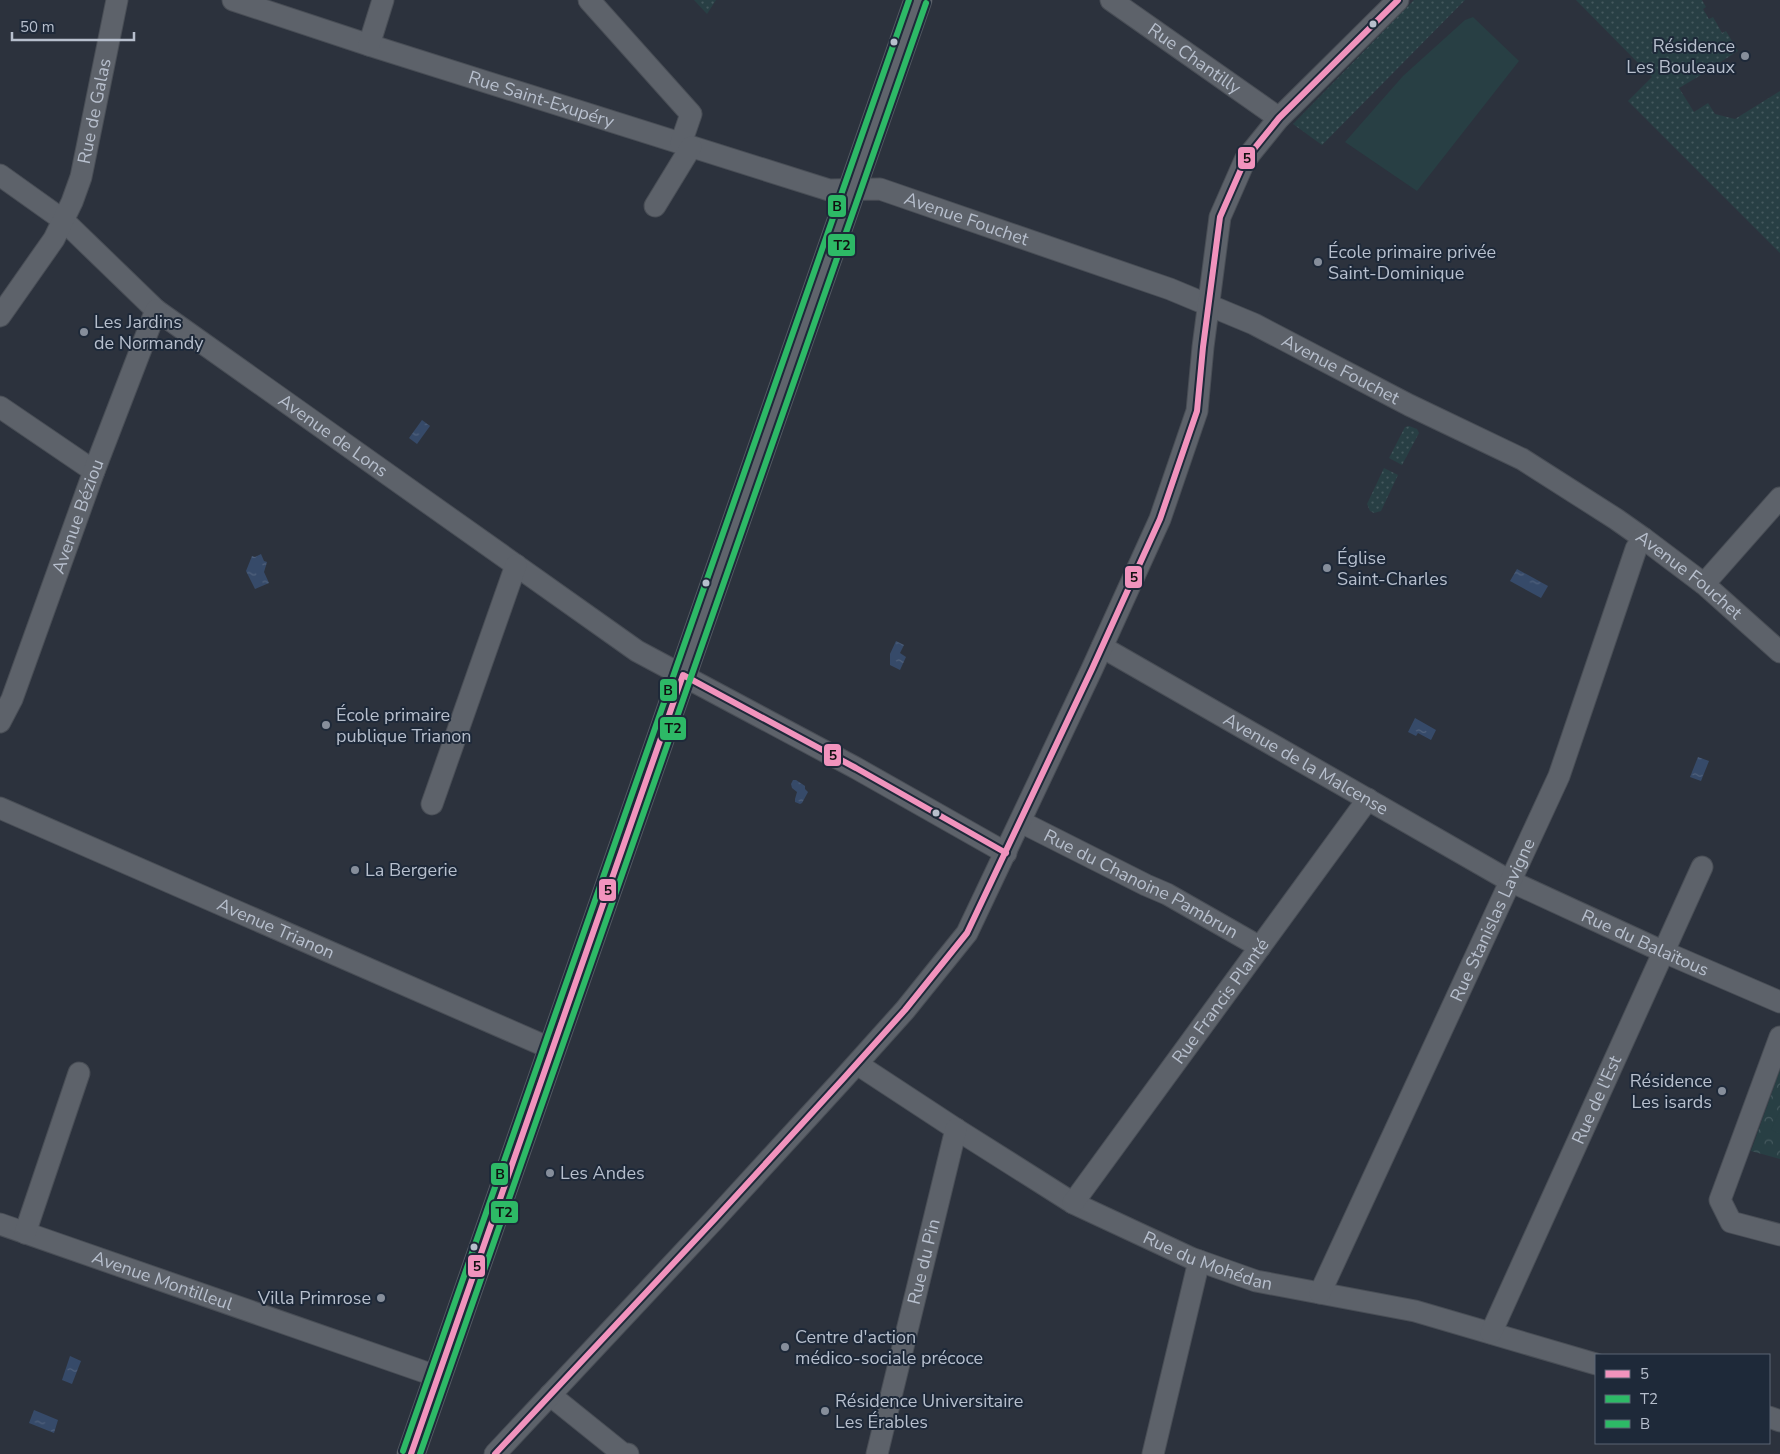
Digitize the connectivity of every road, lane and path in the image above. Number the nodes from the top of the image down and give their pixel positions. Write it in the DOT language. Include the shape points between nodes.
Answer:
graph roads {
  1 [pos="117,0"];
  2 [pos="233,0"];
  3 [pos="383,0"];
  4 [pos="589,0"];
  5 [pos="918,0"];
  6 [pos="1111,0"];
  7 [pos="1398,0"];
  8 [pos="369,45"];
  9 [pos="1279,118"];
  10 [pos="686,145"];
  11 [pos="0,174"];
  12 [pos="851,191"];
  13 [pos="655,206"];
  14 [pos="64,220"];
  15 [pos="1209,305"];
  16 [pos="156,310"];
  17 [pos="0,316"];
  18 [pos="0,406"];
  19 [pos="94,471"];
  20 [pos="1780,498"];
  21 [pos="1643,538"];
  22 [pos="516,565"];
  23 [pos="1704,584"];
  24 [pos="1102,647"];
  25 [pos="1780,652"];
  26 [pos="683,675"];
  27 [pos="6,696"];
  28 [pos="0,722"];
  29 [pos="1368,799"];
  30 [pos="432,804"];
  31 [pos="0,808"];
  32 [pos="1021,822"];
  33 [pos="1006,853"];
  34 [pos="1702,867"];
  35 [pos="1510,881"];
  36 [pos="1260,947"];
  37 [pos="1664,952"];
  38 [pos="1780,1002"];
  39 [pos="1780,1037"];
  40 [pos="552,1049"];
  41 [pos="857,1064"];
  42 [pos="80,1073"];
  43 [pos="956,1129"];
  44 [pos="1073,1202"];
  45 [pos="0,1224"];
  46 [pos="25,1233"];
  47 [pos="1780,1236"];
  48 [pos="1199,1261"];
  49 [pos="1320,1293"];
  50 [pos="1491,1333"];
  51 [pos="1595,1364"];
  52 [pos="439,1377"];
  53 [pos="550,1395"];
  54 [pos="411,1454"];
  55 [pos="495,1454"];
  56 [pos="628,1454"];
  57 [pos="877,1454"];
  58 [pos="1153,1454"];
  1 -- 14 [label="street, Rue de Galas" via="81,177"];
  2 -- 8 [label="street, Rue Saint-Exupéry"];
  3 -- 8 [label="street"];
  4 -- 10 [label="street" via="691,114"];
  5 -- 12 [label="main road"];
  6 -- 9 [label="street, Rue Chantilly"];
  7 -- 9 [label="street"];
  8 -- 10 [label="street, Rue Saint-Exupéry"];
  9 -- 15 [label="street" via="1245,160 1220,217"];
  10 -- 12 [label="street, Rue Saint-Exupéry" via="829,190"];
  10 -- 13 [label="street"];
  11 -- 14 [label="street, Avenue de Lons"];
  12 -- 15 [label="street, Avenue Fouchet" via="880,189"];
  12 -- 26 [label="main road"];
  14 -- 16 [label="street, Avenue de Lons"];
  14 -- 17 [label="street, Rue de Galas"];
  15 -- 21 [label="street, Avenue Fouchet" via="1254,324 1402,402 1522,459"];
  15 -- 24 [label="street" via="1197,411 1160,519"];
  16 -- 19 [label="street, Avenue Béziou"];
  16 -- 22 [label="street, Avenue de Lons"];
  18 -- 19 [label="street"];
  19 -- 27 [label="street, Avenue Béziou"];
  20 -- 23 [label="street"];
  21 -- 23 [label="street, Avenue Fouchet"];
  21 -- 35 [label="street, Rue Stanislas Lavigne" via="1636,549 1559,776"];
  22 -- 26 [label="street, Avenue de Lons" via="637,651"];
  22 -- 30 [label="street"];
  23 -- 25 [label="street, Avenue Fouchet"];
  24 -- 29 [label="street, Avenue de la Malcense"];
  24 -- 32 [label="street"];
  26 -- 33 [label="street, Avenue de Lons"];
  26 -- 40 [label="main road"];
  27 -- 28 [label="street, Avenue Béziou"];
  29 -- 35 [label="street, Avenue de la Malcense"];
  29 -- 36 [label="street, Rue Francis Planté"];
  31 -- 40 [label="street, Avenue Trianon"];
  32 -- 33 [label="street"];
  32 -- 36 [label="street, Rue du Chanoine Pambrun" via="1168,894"];
  33 -- 41 [label="street" via="967,933"];
  34 -- 37 [label="street, Rue de l'Est"];
  35 -- 37 [label="street, Rue du Balaïtous"];
  35 -- 49 [label="street, Rue Stanislas Lavigne"];
  36 -- 44 [label="street, Rue Francis Planté"];
  37 -- 38 [label="street, Rue du Balaïtous"];
  37 -- 50 [label="street, Rue de l'Est"];
  39 -- 47 [label="street" via="1720,1200 1731,1222"];
  40 -- 52 [label="main road"];
  41 -- 43 [label="street, Rue du Mohédan"];
  41 -- 53 [label="street"];
  42 -- 46 [label="street"];
  43 -- 44 [label="street, Rue du Mohédan"];
  43 -- 57 [label="street, Rue du Pin"];
  44 -- 48 [label="street, Rue du Mohédan"];
  45 -- 46 [label="street, Avenue Montilleul"];
  46 -- 52 [label="street, Avenue Montilleul"];
  48 -- 49 [label="street, Rue du Mohédan" via="1256,1281"];
  48 -- 58 [label="street"];
  49 -- 50 [label="street, Rue du Mohédan" via="1414,1311"];
  50 -- 51 [label="street, Rue du Mohédan"];
  52 -- 54 [label="main road"];
  53 -- 55 [label="street"];
  53 -- 56 [label="street" via="622,1453"];
}
